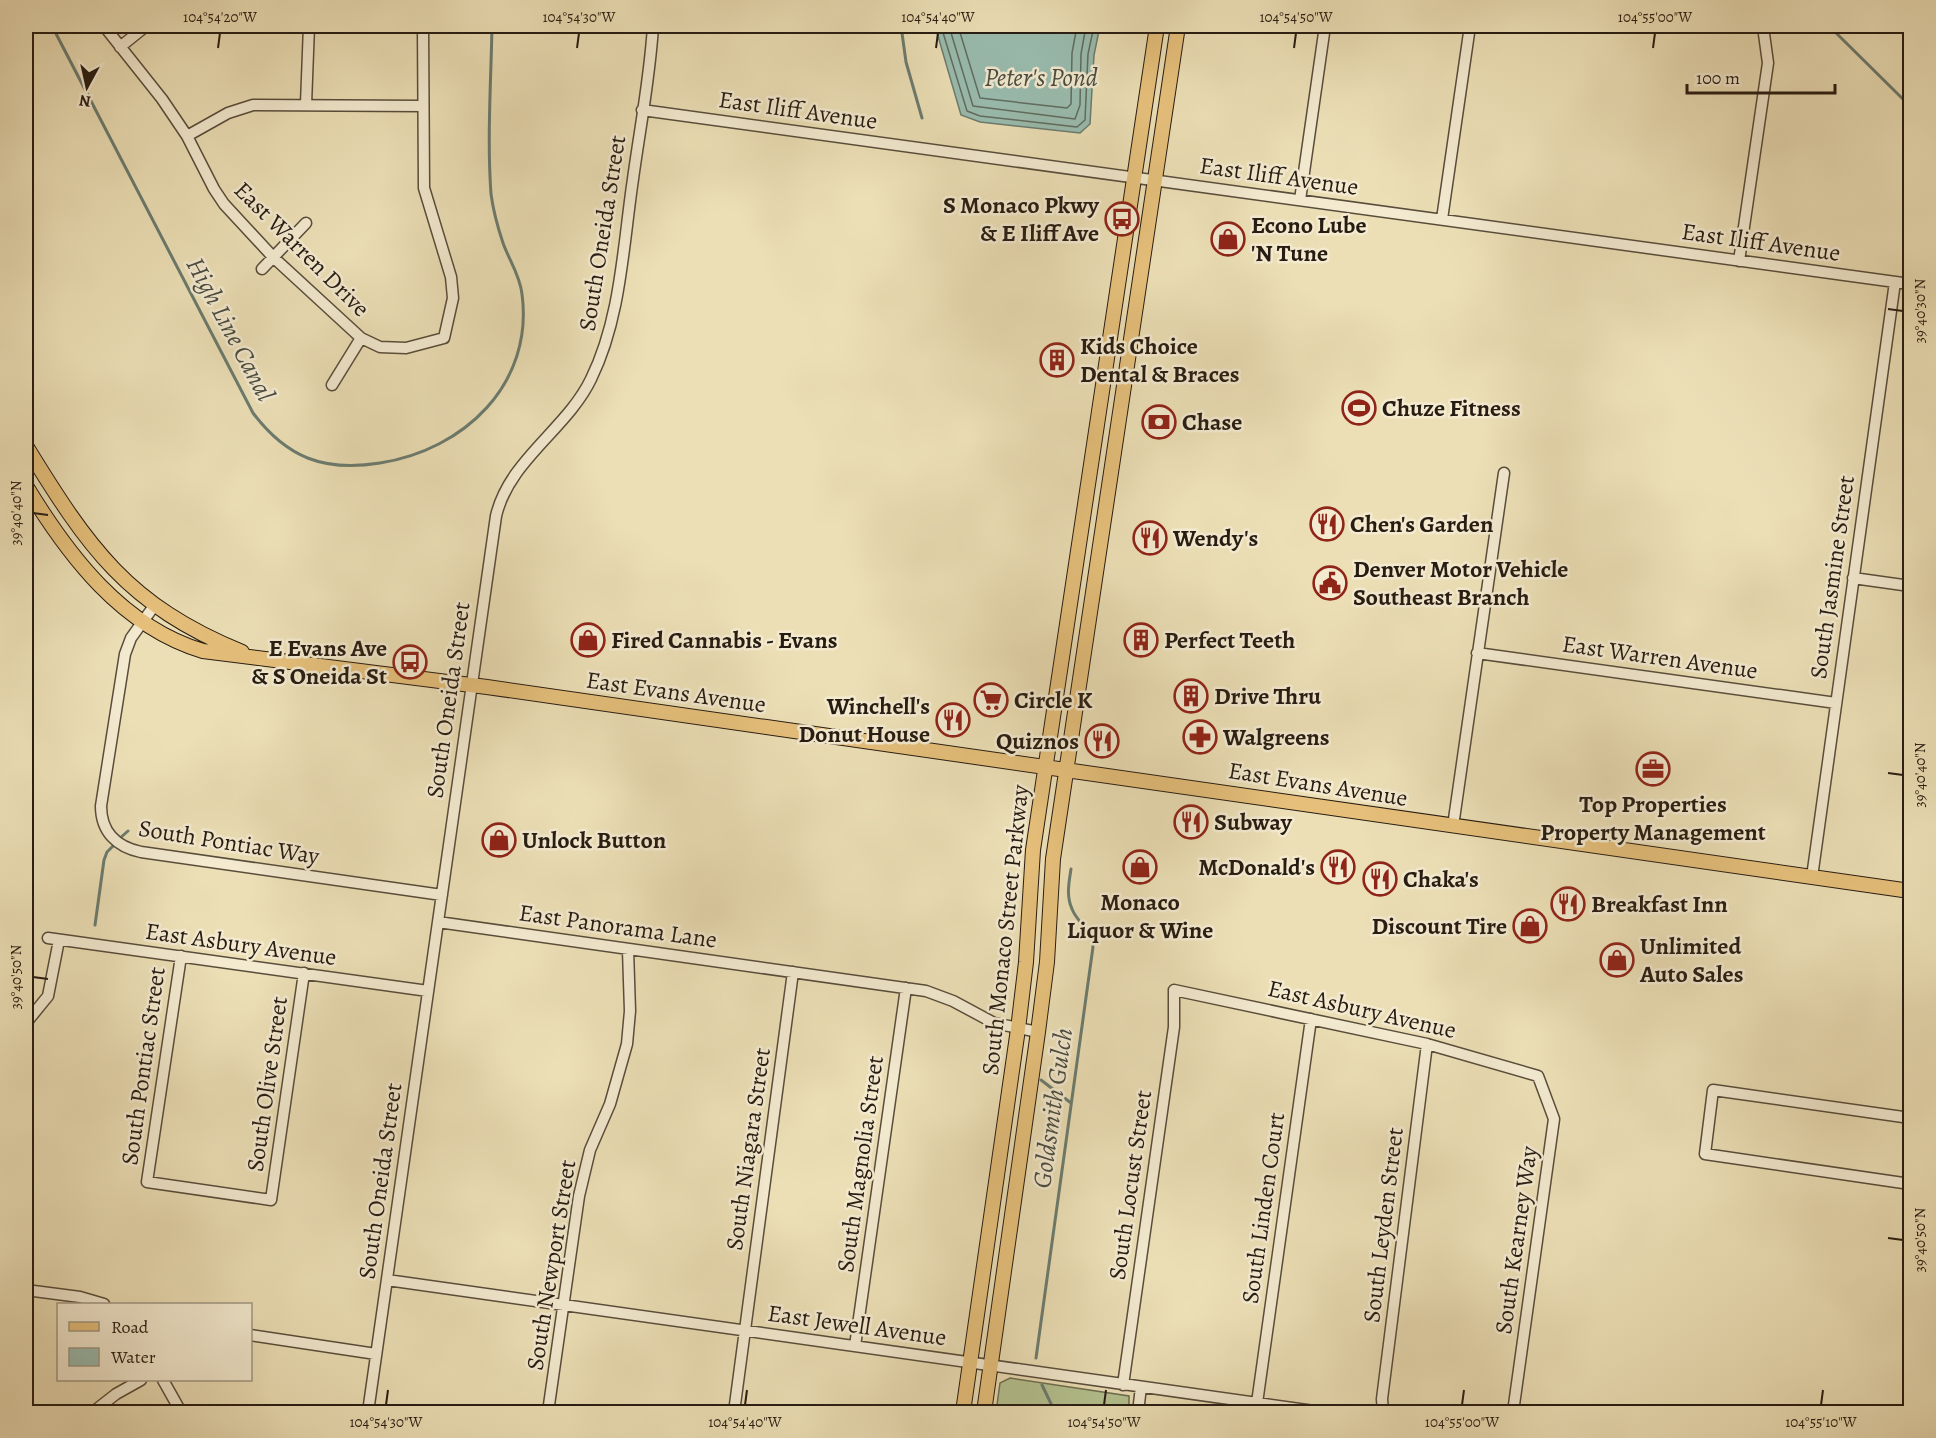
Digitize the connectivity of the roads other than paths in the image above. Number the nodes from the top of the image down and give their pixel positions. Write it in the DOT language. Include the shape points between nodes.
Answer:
graph roads {
  1 [pos="104,26"];
  2 [pos="146,26"];
  3 [pos="309,26"];
  4 [pos="423,26"];
  5 [pos="653,26"];
  6 [pos="1157,26"];
  7 [pos="1178,26"];
  8 [pos="1324,26"];
  9 [pos="1470,26"];
  10 [pos="1764,34"];
  11 [pos="120,47"];
  12 [pos="306,104"];
  13 [pos="423,106"];
  14 [pos="642,110"];
  15 [pos="187,136"];
  16 [pos="1136,177"];
  17 [pos="1156,180"];
  18 [pos="1300,200"];
  19 [pos="1442,219"];
  20 [pos="306,223"];
  21 [pos="273,256"];
  22 [pos="1739,261"];
  23 [pos="262,268"];
  24 [pos="1895,282"];
  25 [pos="1911,284"];
  26 [pos="361,338"];
  27 [pos="332,385"];
  28 [pos="26,446"];
  29 [pos="1504,474"];
  30 [pos="26,486"];
  31 [pos="1853,578"];
  32 [pos="1911,586"];
  33 [pos="154,606"];
  34 [pos="142,622"];
  35 [pos="1477,653"];
  36 [pos="255,657"];
  37 [pos="471,685"];
  38 [pos="1836,703"];
  39 [pos="1046,767"];
  40 [pos="1066,770"];
  41 [pos="1453,826"];
  42 [pos="1812,877"];
  43 [pos="1911,891"];
  44 [pos="442,895"];
  45 [pos="438,922"];
  46 [pos="628,950"];
  47 [pos="181,956"];
  48 [pos="793,972"];
  49 [pos="304,973"];
  50 [pos="906,988"];
  51 [pos="1174,990"];
  52 [pos="428,991"];
  53 [pos="1311,1019"];
  54 [pos="26,1023"];
  55 [pos="1018,1029"];
  56 [pos="1038,1032"];
  57 [pos="1427,1044"];
  58 [pos="1538,1076"];
  59 [pos="1911,1118"];
  60 [pos="1911,1184"];
  61 [pos="272,1200"];
  62 [pos="387,1280"];
  63 [pos="26,1290"];
  64 [pos="98,1303"];
  65 [pos="565,1305"];
  66 [pos="745,1330"];
  67 [pos="252,1335"];
  68 [pos="855,1346"];
  69 [pos="376,1354"];
  70 [pos="971,1362"];
  71 [pos="991,1365"];
  72 [pos="139,1381"];
  73 [pos="164,1381"];
  74 [pos="1123,1384"];
  75 [pos="1141,1387"];
  76 [pos="1258,1408"];
  77 [pos="93,1413"];
  78 [pos="181,1413"];
  79 [pos="368,1413"];
  80 [pos="548,1413"];
  81 [pos="734,1413"];
  82 [pos="963,1413"];
  83 [pos="984,1413"];
  84 [pos="1138,1413"];
  85 [pos="1322,1413"];
  86 [pos="1383,1413"];
  87 [pos="1513,1413"];
  1 -- 11 [label="street, East Warren Drive"];
  2 -- 11 [label="street"];
  3 -- 12 [label="street"];
  4 -- 13 [label="street"];
  5 -- 14 [label="street, South Oneida Street"];
  6 -- 16 [label="main road, South Monaco Street Parkway"];
  7 -- 17 [label="main road, South Monaco Street Parkway"];
  8 -- 18 [label="street"];
  9 -- 19 [label="street"];
  10 -- 22 [label="street" via="1768,63"];
  11 -- 15 [label="street, East Warren Drive"];
  12 -- 13 [label="street"];
  12 -- 15 [label="street" via="244,107"];
  13 -- 26 [label="street, East Warren Drive" via="424,188 451,277 453,298 444,338 406,348 380,347"];
  14 -- 16 [label="street, East Iliff Avenue"];
  14 -- 37 [label="street, South Oneida Street" via="606,342 579,400 514,476 499,503"];
  15 -- 21 [label="street, East Warren Drive" via="220,198"];
  16 -- 17 [label="street, East Iliff Avenue"];
  16 -- 39 [label="main road, South Monaco Street Parkway"];
  17 -- 18 [label="street, East Iliff Avenue"];
  17 -- 40 [label="main road, South Monaco Street Parkway"];
  18 -- 19 [label="street, East Iliff Avenue"];
  19 -- 22 [label="street, East Iliff Avenue"];
  20 -- 21 [label="street"];
  21 -- 23 [label="street"];
  21 -- 26 [label="street, East Warren Drive"];
  22 -- 24 [label="street, East Iliff Avenue"];
  24 -- 25 [label="street, East Iliff Avenue"];
  24 -- 31 [label="street, South Jasmine Street"];
  26 -- 27 [label="street"];
  28 -- 33 [label="main road, East Evans Avenue" via="87,541"];
  29 -- 35 [label="street"];
  30 -- 34 [label="main road, East Evans Avenue" via="72,556"];
  31 -- 32 [label="street"];
  31 -- 38 [label="street, South Jasmine Street"];
  33 -- 34 [label="street, South Pontiac Way"];
  33 -- 36 [label="main road, East Evans Avenue" via="207,637"];
  34 -- 36 [label="main road, East Evans Avenue" via="196,649"];
  34 -- 44 [label="street, South Pontiac Way" via="123,663 102,802 103,824 115,841 141,852"];
  35 -- 38 [label="street, East Warren Avenue"];
  35 -- 41 [label="street"];
  36 -- 37 [label="main road, East Evans Avenue"];
  37 -- 39 [label="main road, East Evans Avenue"];
  37 -- 44 [label="street, South Oneida Street"];
  38 -- 42 [label="street, South Jasmine Street"];
  39 -- 40 [label="main road, East Evans Avenue"];
  39 -- 55 [label="main road, South Monaco Street Parkway" via="1032,862"];
  40 -- 41 [label="main road, East Evans Avenue"];
  40 -- 56 [label="main road, South Monaco Street Parkway" via="1051,875 1047,962"];
  41 -- 42 [label="main road, East Evans Avenue"];
  42 -- 43 [label="main road, East Evans Avenue"];
  44 -- 45 [label="street, South Oneida Street"];
  45 -- 46 [label="street, East Panorama Lane"];
  45 -- 52 [label="street, South Oneida Street"];
  46 -- 48 [label="street, East Panorama Lane"];
  46 -- 65 [label="street, South Newport Street" via="627,1044 584,1173"];
  47 -- 49 [label="street, East Asbury Avenue"];
  47 -- 54 [label="street, East Asbury Avenue" via="53,939 48,996"];
  47 -- 61 [label="street, South Pontiac Street" via="147,1182"];
  48 -- 50 [label="street"];
  48 -- 66 [label="street, South Niagara Street"];
  49 -- 52 [label="street, East Asbury Avenue"];
  49 -- 61 [label="street, South Olive Street"];
  50 -- 55 [label="street" via="942,996 985,1020"];
  50 -- 68 [label="street, South Magnolia Street"];
  51 -- 53 [label="street, East Asbury Avenue"];
  51 -- 74 [label="street, South Locust Street" via="1174,1027"];
  52 -- 62 [label="street, South Oneida Street"];
  53 -- 57 [label="street, East Asbury Avenue"];
  53 -- 76 [label="street, South Linden Court"];
  55 -- 56 [label="street"];
  55 -- 70 [label="main road, South Monaco Street Parkway"];
  56 -- 71 [label="main road, South Monaco Street Parkway"];
  57 -- 58 [label="street, East Asbury Avenue"];
  57 -- 86 [label="street, South Leyden Street"];
  58 -- 87 [label="street, South Kearney Way" via="1554,1119"];
  59 -- 60 [label="street" via="1713,1090 1705,1154"];
  62 -- 65 [label="street, East Jewell Avenue"];
  62 -- 69 [label="street, South Oneida Street"];
  63 -- 64 [label="street"];
  65 -- 66 [label="street, East Jewell Avenue"];
  65 -- 80 [label="street, South Newport Street"];
  66 -- 68 [label="street, East Jewell Avenue"];
  66 -- 81 [label="street, South Niagara Street"];
  67 -- 69 [label="street"];
  68 -- 70 [label="street, East Jewell Avenue"];
  69 -- 79 [label="street, South Oneida Street"];
  70 -- 71 [label="street, East Jewell Avenue"];
  70 -- 82 [label="main road, South Monaco Street Parkway"];
  71 -- 74 [label="street, East Jewell Avenue"];
  71 -- 83 [label="main road, South Monaco Street Parkway"];
  72 -- 77 [label="street"];
  73 -- 78 [label="street"];
  74 -- 75 [label="street, East Jewell Avenue"];
  75 -- 76 [label="street, East Jewell Avenue"];
  75 -- 84 [label="street"];
  76 -- 85 [label="street, East Jewell Avenue"];
}
